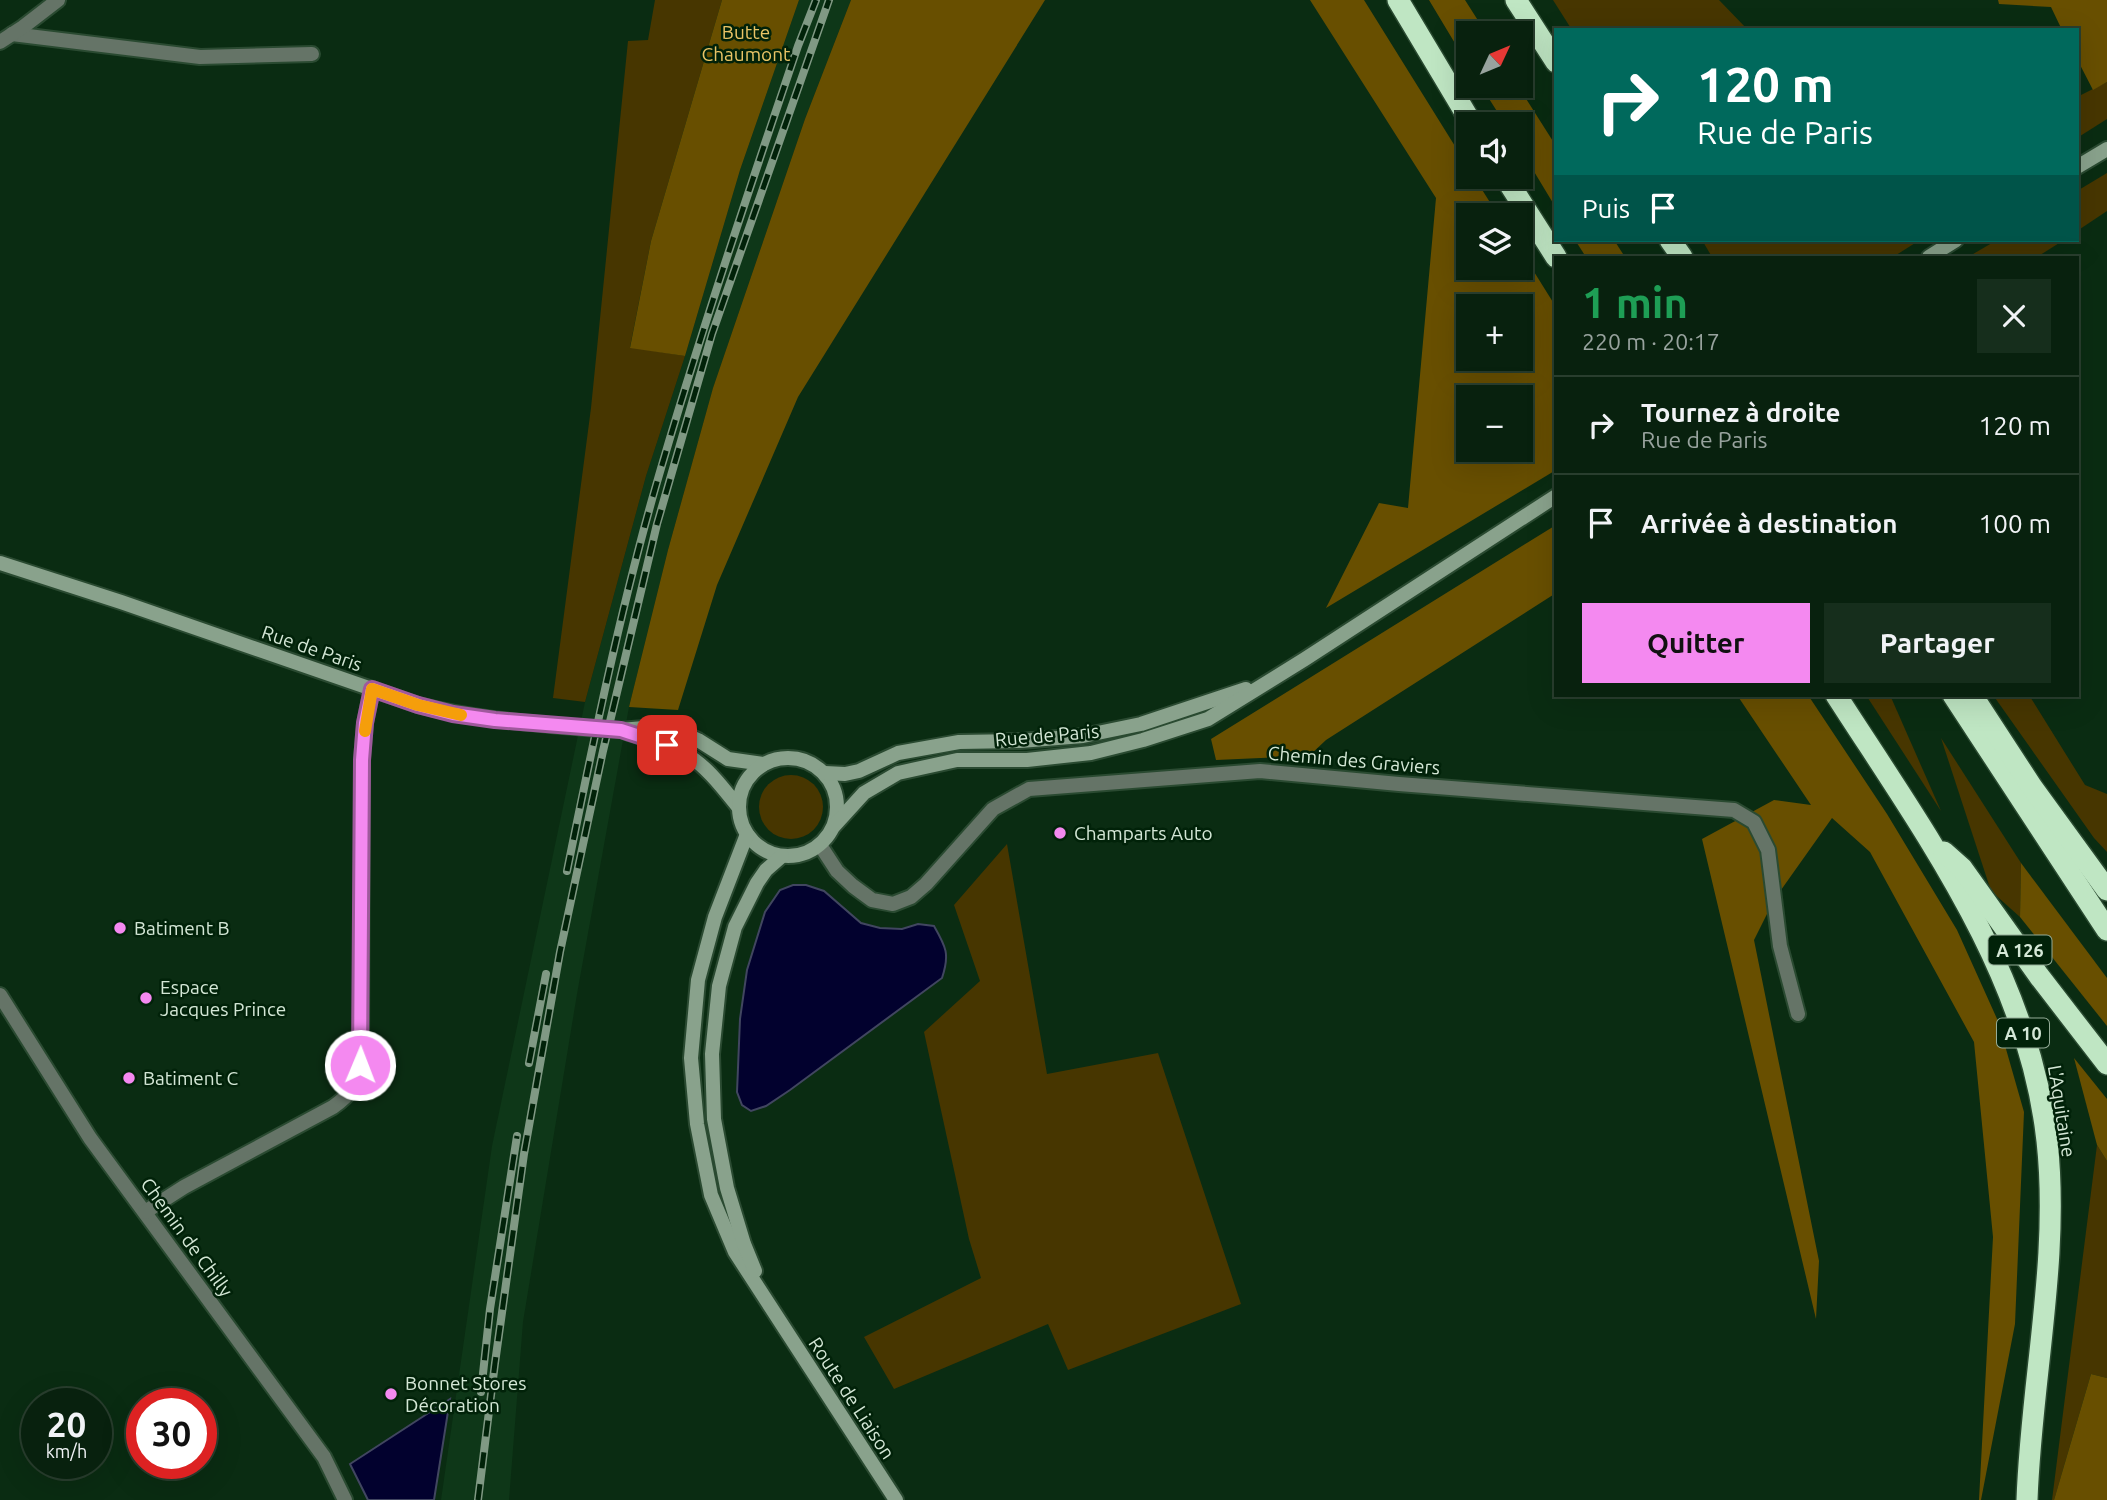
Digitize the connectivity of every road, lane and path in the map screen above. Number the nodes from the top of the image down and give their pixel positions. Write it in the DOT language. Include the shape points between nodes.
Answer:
graph roads {
  1 [pos="58,0"];
  2 [pos="1398,0"];
  3 [pos="1516,0"];
  4 [pos="6,38"];
  5 [pos="312,54"];
  6 [pos="1554,59"];
  7 [pos="1465,112"];
  8 [pos="2107,149"];
  9 [pos="2079,166"];
  10 [pos="1513,189"];
  11 [pos="1953,242"];
  12 [pos="1555,256"];
  13 [pos="1931,256"];
  14 [pos="1554,497"];
  15 [pos="0,563"];
  16 [pos="1270,681"];
  17 [pos="372,689"];
  18 [pos="1837,697"];
  19 [pos="1954,697"];
  20 [pos="1973,697"];
  21 [pos="621,730"];
  22 [pos="764,764"];
  23 [pos="825,773"];
  24 [pos="739,808"];
  25 [pos="834,826"];
  26 [pos="747,834"];
  27 [pos="1929,839"];
  28 [pos="820,845"];
  29 [pos="782,856"];
  30 [pos="2107,890"];
  31 [pos="2107,930"];
  32 [pos="0,996"];
  33 [pos="1798,1014"];
  34 [pos="2107,1064"];
  35 [pos="145,1212"];
  36 [pos="776,1317"];
  37 [pos="2024,1495"];
  38 [pos="345,1500"];
  39 [pos="896,1500"];
  1 -- 4 [label="street"];
  2 -- 7 [label="highway"];
  3 -- 6 [label="highway"];
  4 -- 5 [label="street" via="200,57"];
  8 -- 9 [label="street"];
  10 -- 12 [label="highway"];
  11 -- 13 [label="street"];
  14 -- 16 [label="street, Rue de Paris"];
  15 -- 17 [label="street, Rue de Paris"];
  16 -- 23 [label="street, Rue de Paris" via="1129,727 1083,736 959,742 898,753 845,775"];
  16 -- 25 [label="street, Rue de Paris" via="1208,719 1091,753 1027,760 957,760 898,773 864,793"];
  17 -- 21 [label="street, Rue de Paris, bridge" via="453,714"];
  17 -- 35 [label="street" via="362,760 361,1038 354,1089 333,1107"];
  18 -- 27 [label="highway, L'Aquitaine / A 10"];
  19 -- 31 [label="highway"];
  20 -- 30 [label="highway"];
  21 -- 22 [label="street, Rue de Paris" via="676,730 728,759"];
  21 -- 24 [label="street, Rue de Paris" via="696,760"];
  22 -- 23 [label="street" via="798,759"];
  22 -- 24 [label="street" via="742,790"];
  23 -- 25 [label="street" via="837,798"];
  24 -- 26 [label="street"];
  25 -- 28 [label="street"];
  26 -- 29 [label="street" via="762,849"];
  26 -- 36 [label="street, Route de Liaison" via="715,916 698,980 691,1058 697,1124 711,1195 735,1252"];
  27 -- 34 [label="highway, A 126" via="1962,868"];
  27 -- 37 [label="highway, L'Aquitaine / A 10" via="1996,961 2018,1016 2048,1141 2050,1247"];
  28 -- 29 [label="street" via="802,855"];
  28 -- 33 [label="street, Chemin des Graviers" via="837,872 853,886 872,900 893,904 926,884 993,809 1029,789 1260,771 1734,810 1754,822 1768,849 1780,946"];
  29 -- 36 [label="street, Route de Liaison" via="757,883 735,927 719,986 712,1054 714,1119 727,1188 744,1244"];
  32 -- 35 [label="street, Chemin de Chilly" via="90,1138"];
  35 -- 38 [label="street, Chemin de Chilly" via="324,1457"];
  36 -- 39 [label="street, Route de Liaison"];
}
